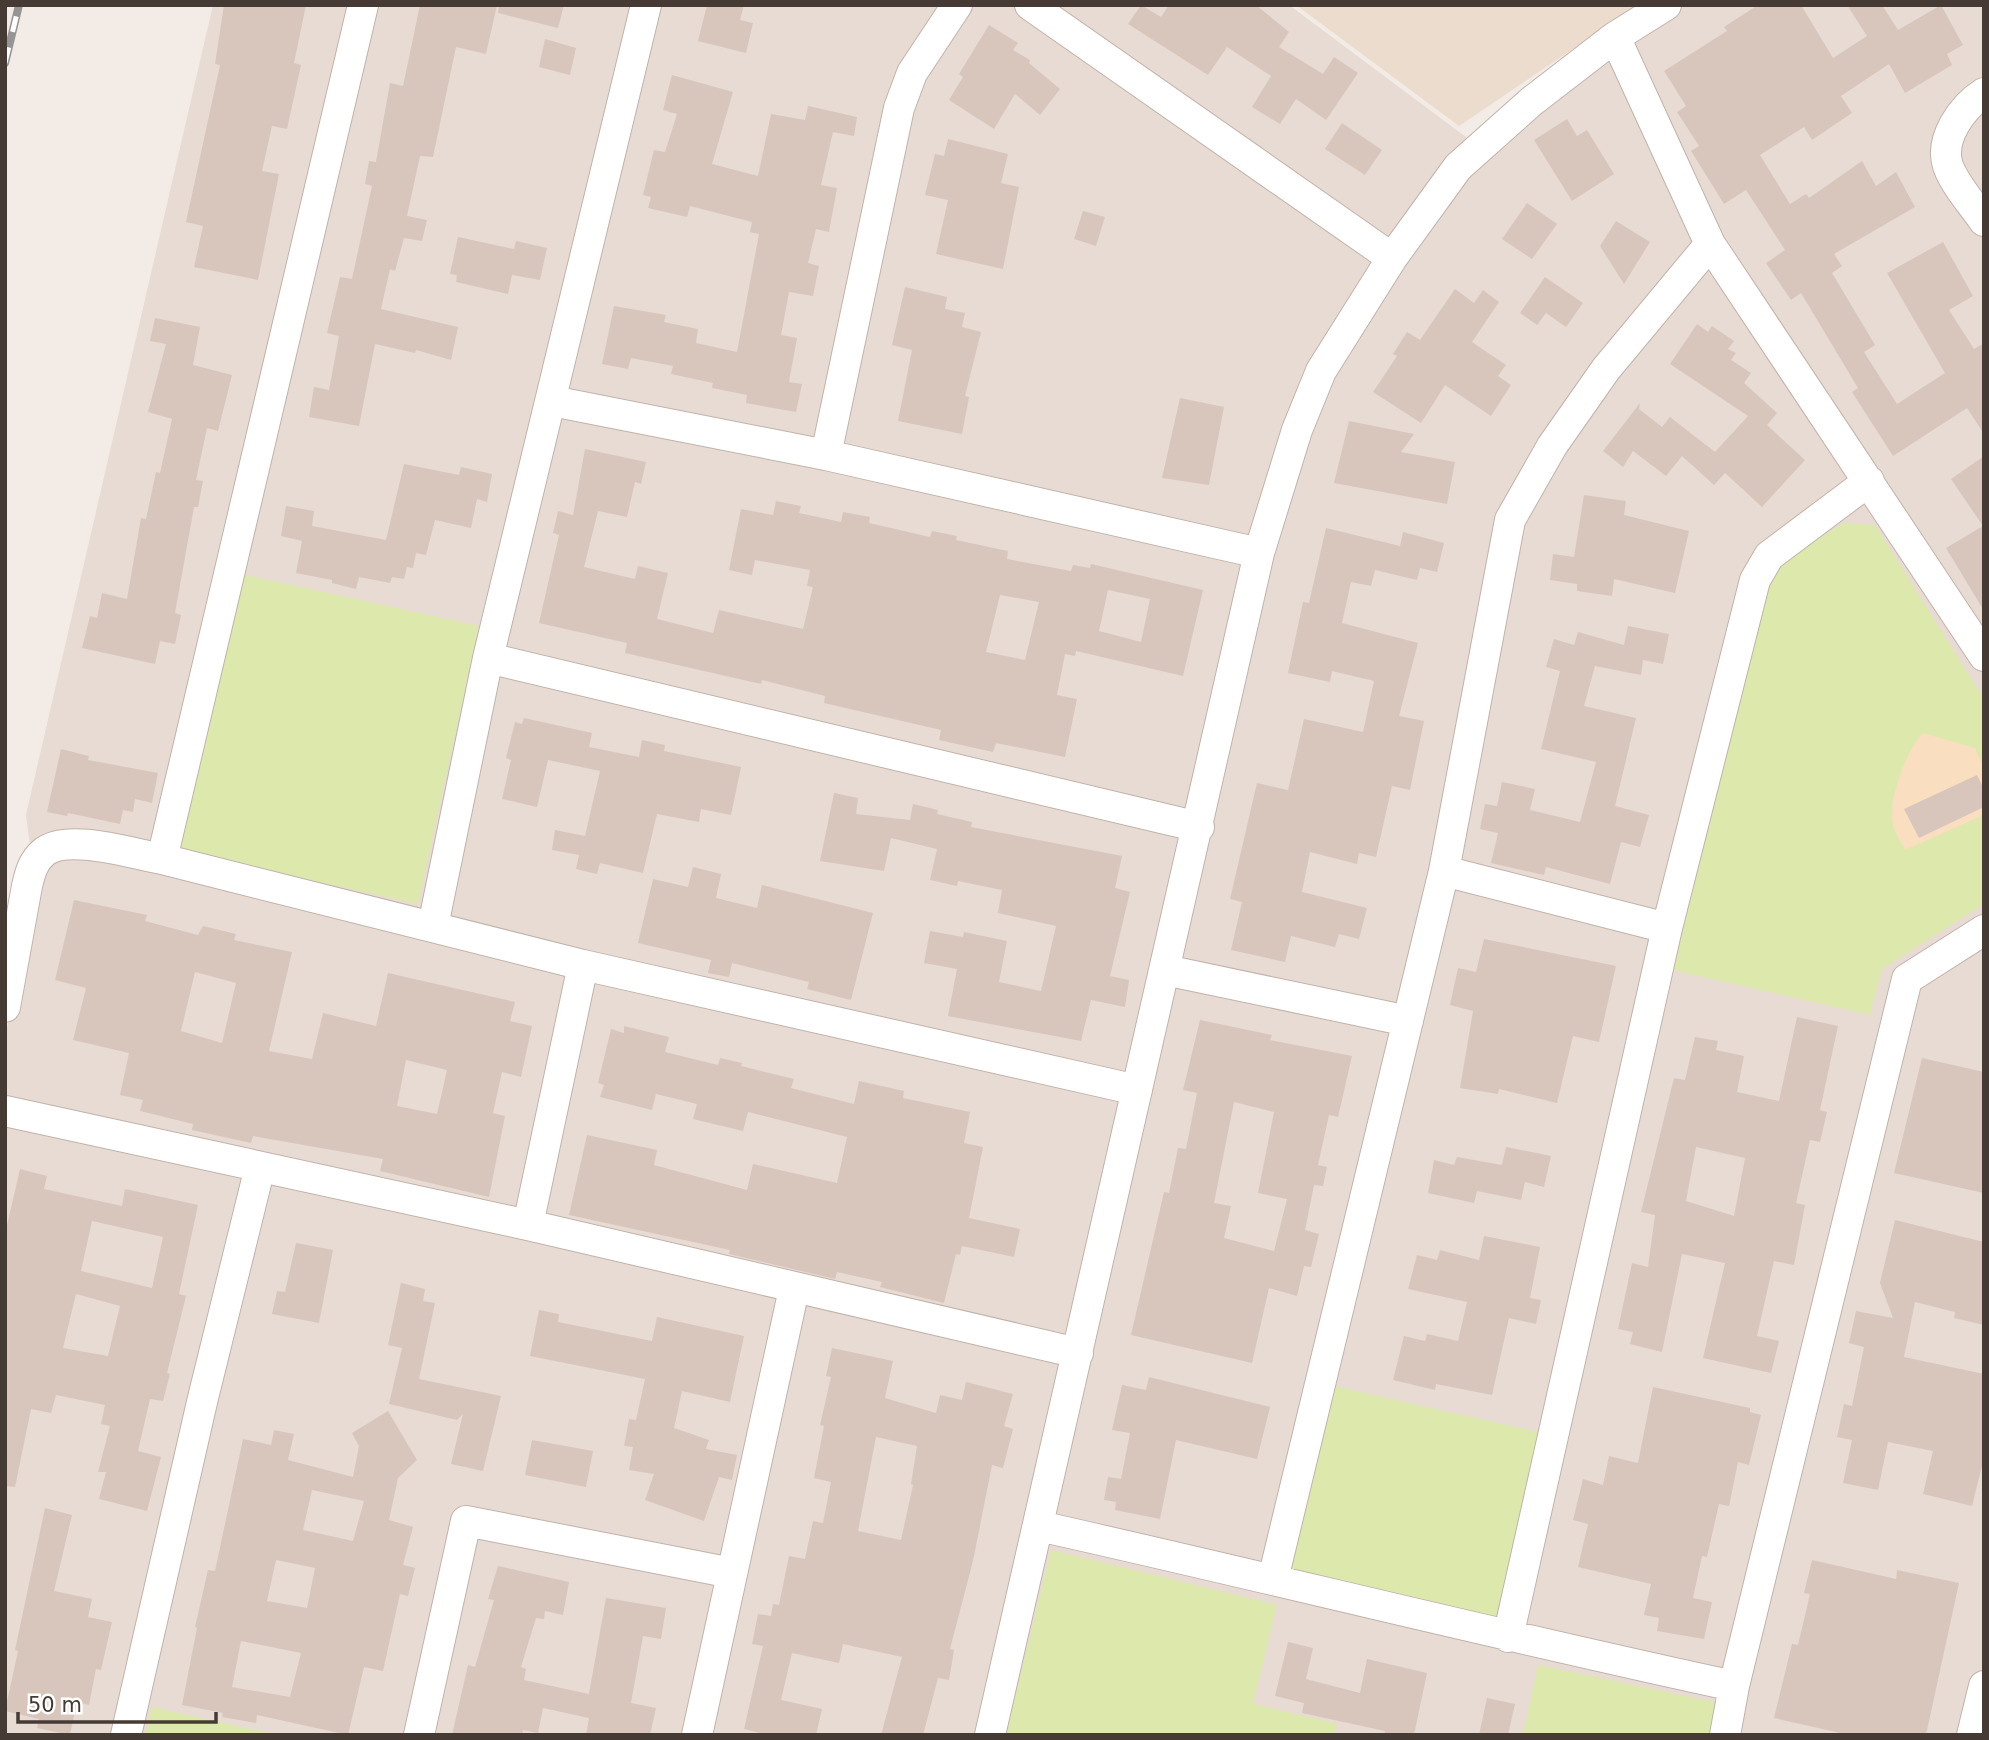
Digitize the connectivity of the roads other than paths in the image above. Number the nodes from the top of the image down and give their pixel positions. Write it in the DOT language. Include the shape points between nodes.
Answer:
graph roads {
  1 [pos="363,5"];
  2 [pos="646,5"];
  3 [pos="957,5"];
  4 [pos="1030,5"];
  5 [pos="1666,5"];
  6 [pos="1615,37"];
  7 [pos="1984,93"];
  8 [pos="1984,221"];
  9 [pos="1710,244"];
  10 [pos="1392,258"];
  11 [pos="552,401"];
  12 [pos="826,455"];
  13 [pos="1869,481"];
  14 [pos="1259,554"];
  15 [pos="1984,656"];
  16 [pos="488,659"];
  17 [pos="1199,827"];
  18 [pos="162,859"];
  19 [pos="1444,871"];
  20 [pos="433,926"];
  21 [pos="1667,928"];
  22 [pos="1984,930"];
  23 [pos="583,965"];
  24 [pos="1165,970"];
  25 [pos="5,1007"];
  26 [pos="1408,1021"];
  27 [pos="1136,1090"];
  28 [pos="5,1111"];
  29 [pos="260,1167"];
  30 [pos="528,1225"];
  31 [pos="794,1289"];
  32 [pos="1078,1353"];
  33 [pos="1039,1526"];
  34 [pos="732,1573"];
  35 [pos="1273,1579"];
  36 [pos="1508,1637"];
  37 [pos="1734,1686"];
  38 [pos="1984,1686"];
  39 [pos="126,1735"];
  40 [pos="419,1735"];
  41 [pos="697,1735"];
  42 [pos="990,1735"];
  43 [pos="1725,1735"];
  44 [pos="1972,1735"];
  1 -- 18 [label="street"];
  2 -- 11 [label="street"];
  3 -- 12 [label="street" via="912,73 899,108"];
  4 -- 10 [label="street"];
  5 -- 6 [label="street"];
  6 -- 9 [label="street"];
  6 -- 10 [label="street" via="1532,101 1458,167"];
  7 -- 8 [label="street" via="1958,118 1947,140 1948,166"];
  9 -- 13 [label="street"];
  9 -- 19 [label="street" via="1606,369 1552,446 1510,520"];
  10 -- 14 [label="street" via="1321,371 1297,430"];
  11 -- 12 [label="street"];
  11 -- 16 [label="street"];
  12 -- 14 [label="street"];
  13 -- 15 [label="street"];
  13 -- 21 [label="street" via="1760,567"];
  14 -- 17 [label="street"];
  16 -- 17 [label="street"];
  16 -- 20 [label="street"];
  17 -- 24 [label="street"];
  18 -- 20 [label="street"];
  18 -- 25 [label="street" via="82,844 58,844 43,852 32,866 27,886"];
  19 -- 21 [label="street"];
  19 -- 26 [label="street"];
  20 -- 23 [label="street"];
  21 -- 36 [label="street"];
  22 -- 37 [label="street" via="1907,979"];
  23 -- 27 [label="street"];
  23 -- 30 [label="street"];
  24 -- 26 [label="street"];
  24 -- 27 [label="street"];
  26 -- 35 [label="street"];
  27 -- 32 [label="street"];
  28 -- 29 [label="street"];
  29 -- 30 [label="street"];
  29 -- 39 [label="street"];
  30 -- 31 [label="street"];
  31 -- 32 [label="street"];
  31 -- 34 [label="street"];
  32 -- 33 [label="street"];
  33 -- 35 [label="street"];
  33 -- 42 [label="street"];
  34 -- 40 [label="street" via="466,1521"];
  34 -- 41 [label="street"];
  35 -- 36 [label="street"];
  36 -- 37 [label="street"];
  37 -- 43 [label="street"];
  38 -- 44 [label="street"];
}
